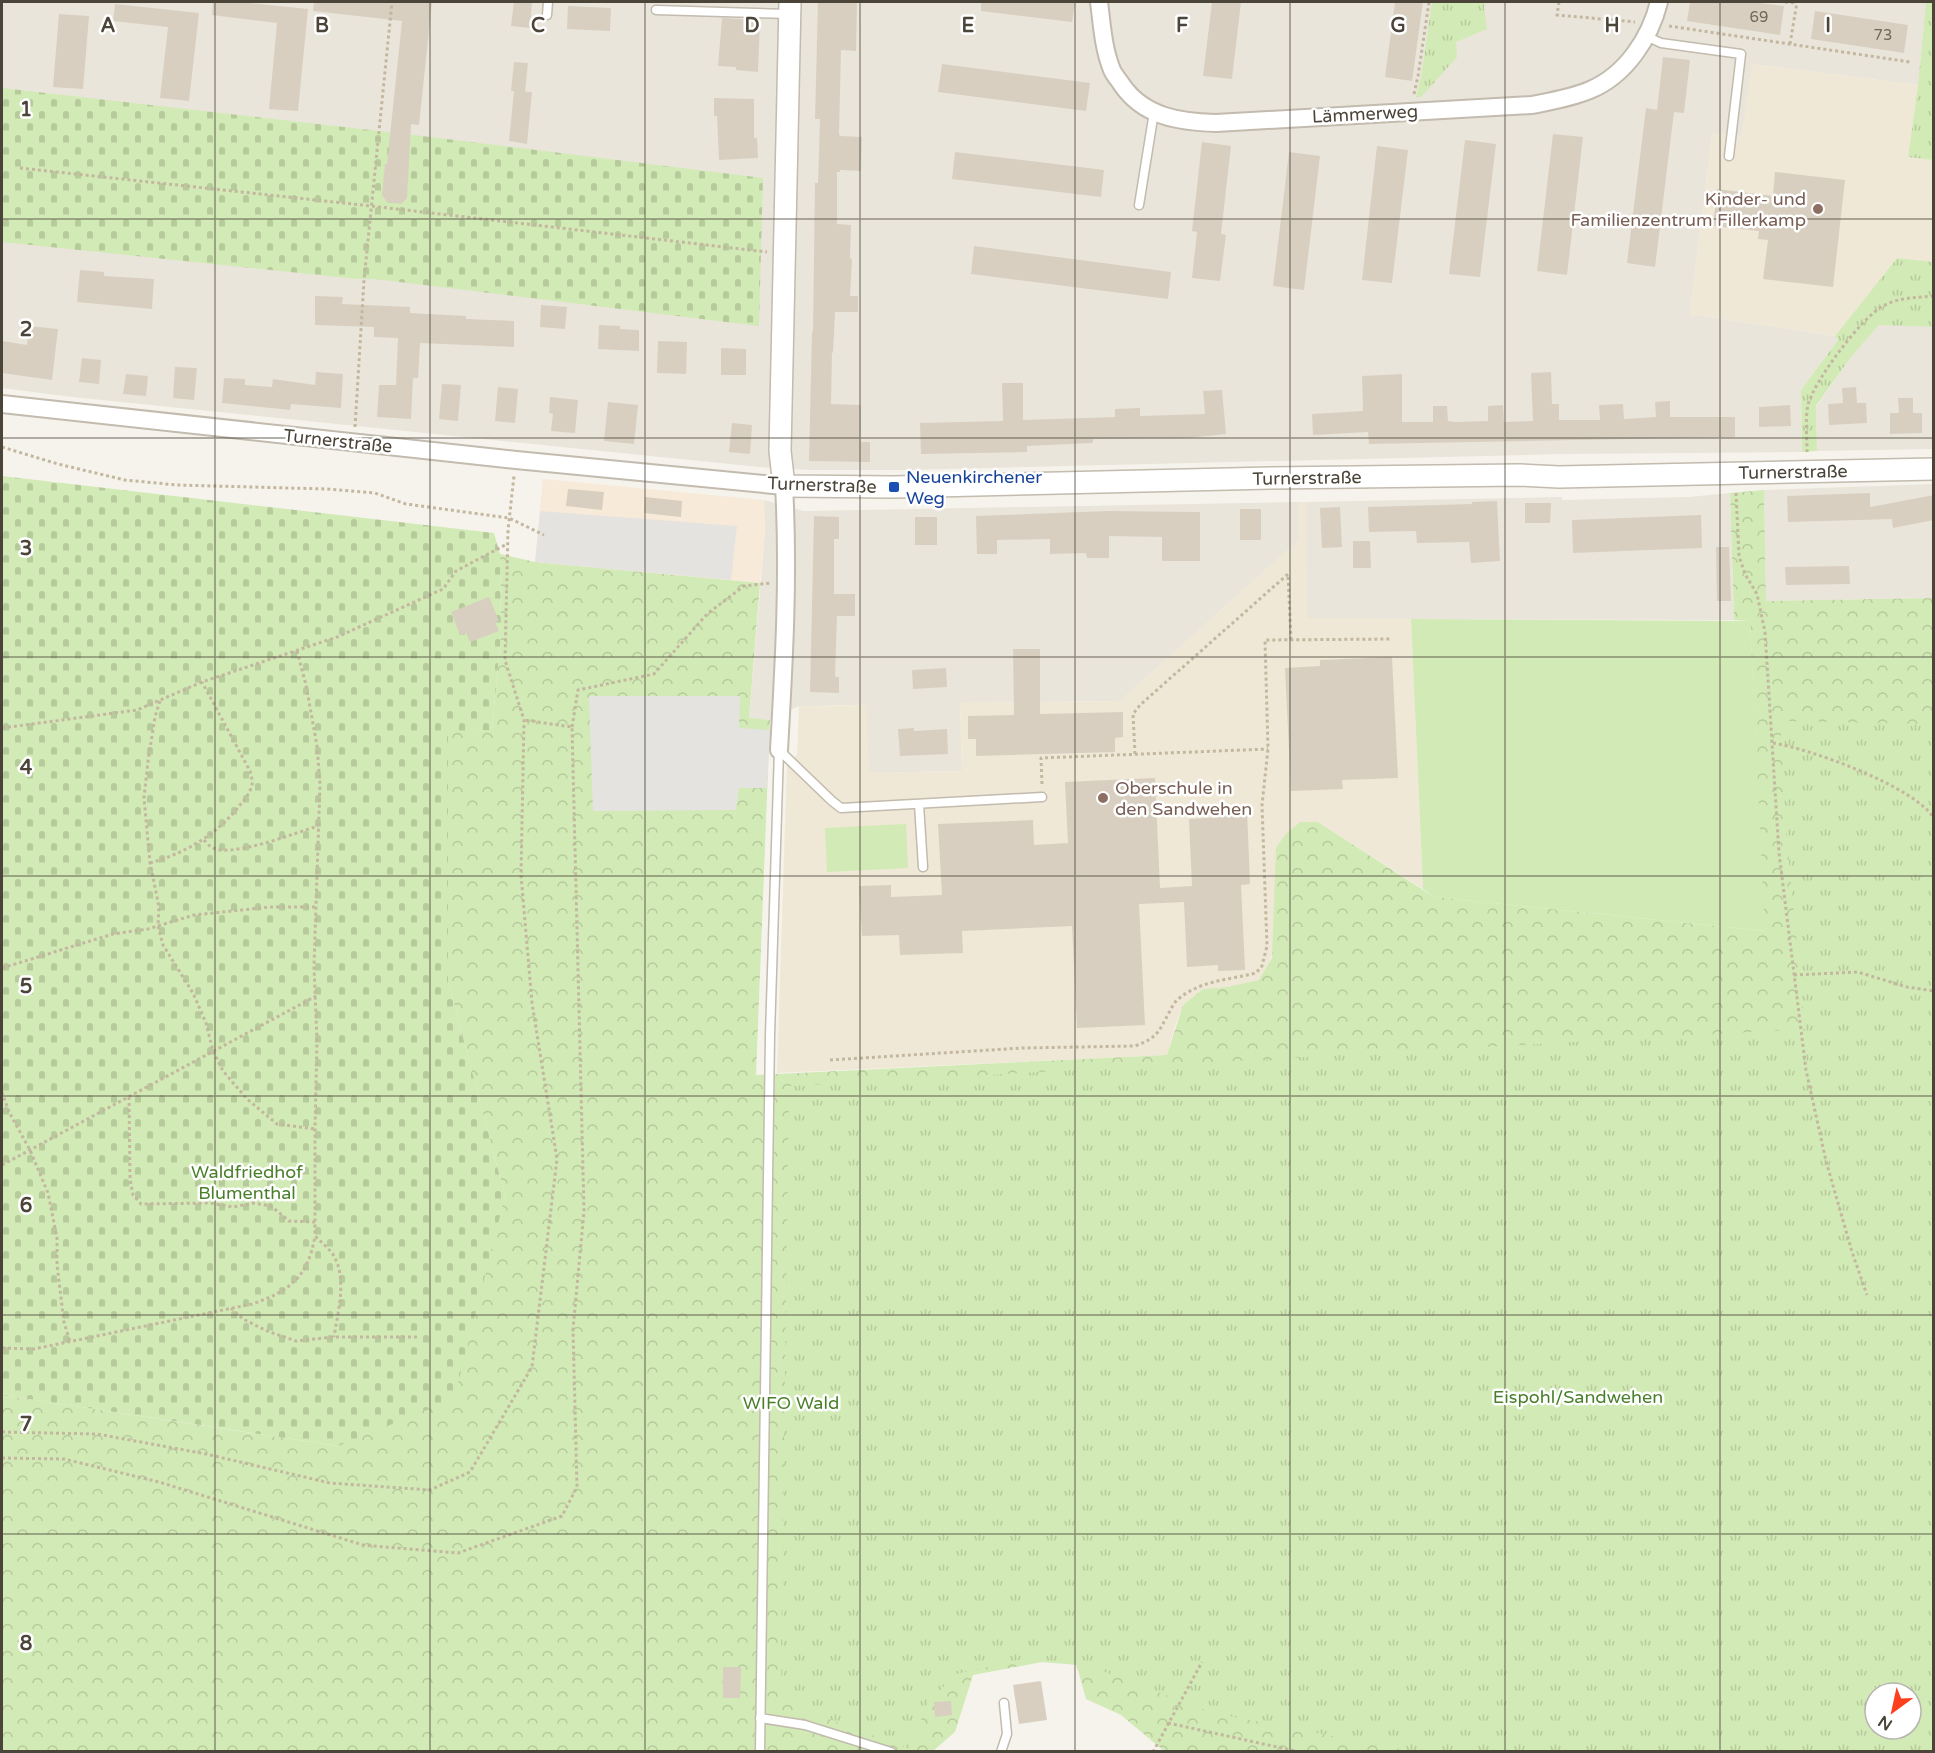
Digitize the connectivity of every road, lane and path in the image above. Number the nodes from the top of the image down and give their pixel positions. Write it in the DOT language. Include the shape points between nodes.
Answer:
graph roads {
  1 [pos="392,2"];
  2 [pos="548,2"];
  3 [pos="1099,2"];
  4 [pos="1429,2"];
  5 [pos="1559,2"];
  6 [pos="1659,2"];
  7 [pos="1785,2"];
  8 [pos="1797,2"];
  9 [pos="790,8"];
  10 [pos="657,10"];
  11 [pos="547,15"];
  12 [pos="1649,30"];
  13 [pos="1790,44"];
  14 [pos="1910,62"];
  15 [pos="1154,112"];
  16 [pos="1410,112"];
  17 [pos="1729,156"];
  18 [pos="20,168"];
  19 [pos="1139,205"];
  20 [pos="371,206"];
  21 [pos="784,253"];
  22 [pos="1934,296"];
  23 [pos="2,404"];
  24 [pos="354,442"];
  25 [pos="2,447"];
  26 [pos="516,460"];
  27 [pos="1934,469"];
  28 [pos="1807,472"];
  29 [pos="1736,473"];
  30 [pos="784,486"];
  31 [pos="509,518"];
  32 [pos="544,535"];
  33 [pos="507,544"];
  34 [pos="785,582"];
  35 [pos="1390,639"];
  36 [pos="1291,640"];
  37 [pos="297,651"];
  38 [pos="202,682"];
  39 [pos="160,700"];
  40 [pos="524,720"];
  41 [pos="572,727"];
  42 [pos="2,728"];
  43 [pos="1773,743"];
  44 [pos="1268,748"];
  45 [pos="779,750"];
  46 [pos="1135,754"];
  47 [pos="1042,797"];
  48 [pos="919,804"];
  49 [pos="1934,818"];
  50 [pos="318,826"];
  51 [pos="203,840"];
  52 [pos="150,863"];
  53 [pos="923,867"];
  54 [pos="315,907"];
  55 [pos="158,926"];
  56 [pos="2,968"];
  57 [pos="1794,975"];
  58 [pos="1934,991"];
  59 [pos="316,996"];
  60 [pos="213,1051"];
  61 [pos="830,1060"];
  62 [pos="2,1092"];
  63 [pos="129,1097"];
  64 [pos="315,1129"];
  65 [pos="30,1150"];
  66 [pos="2,1165"];
  67 [pos="315,1222"];
  68 [pos="315,1236"];
  69 [pos="1867,1294"];
  70 [pos="231,1308"];
  71 [pos="334,1337"];
  72 [pos="418,1337"];
  73 [pos="70,1342"];
  74 [pos="2,1348"];
  75 [pos="2,1432"];
  76 [pos="2,1458"];
  77 [pos="1202,1662"];
  78 [pos="1004,1703"];
  79 [pos="760,1719"];
  80 [pos="1167,1723"];
  81 [pos="759,1752"];
  82 [pos="891,1752"];
  83 [pos="1001,1752"];
  84 [pos="1153,1752"];
  85 [pos="1300,1752"];
  1 -- 20 [label="path"];
  2 -- 11 [label="lane"];
  3 -- 15 [label="street, Lämmerweg" via="1112,70 1125,90"];
  4 -- 16 [label="path"];
  5 -- 12 [label="path" via="1557,15"];
  6 -- 12 [label="street, Lämmerweg"];
  7 -- 8 [label="path"];
  8 -- 13 [label="path"];
  9 -- 10 [label="lane"];
  9 -- 21 [label="street"];
  12 -- 13 [label="path"];
  12 -- 16 [label="street, Lämmerweg" via="1637,51 1607,81 1591,90 1532,105"];
  12 -- 17 [label="lane" via="1661,43 1741,54"];
  13 -- 14 [label="path"];
  15 -- 16 [label="street, Lämmerweg" via="1189,122 1216,123"];
  15 -- 19 [label="lane"];
  18 -- 20 [label="path"];
  20 -- 21 [label="path"];
  20 -- 24 [label="path"];
  21 -- 30 [label="street" via="780,451"];
  22 -- 28 [label="path" via="1898,299 1866,318 1817,382 1808,406"];
  23 -- 24 [label="street, Turnerstraße"];
  24 -- 26 [label="street, Turnerstraße"];
  25 -- 31 [label="path" via="125,480 375,493 406,504"];
  26 -- 30 [label="street, Turnerstraße"];
  26 -- 31 [label="path"];
  27 -- 28 [label="street, Turnerstraße"];
  28 -- 29 [label="street, Turnerstraße"];
  29 -- 30 [label="street, Turnerstraße"];
  29 -- 43 [label="path" via="1739,556 1757,594 1765,632"];
  30 -- 34 [label="street"];
  31 -- 32 [label="path"];
  31 -- 33 [label="path"];
  33 -- 37 [label="path" via="456,571 443,589 338,637"];
  33 -- 40 [label="path" via="505,660"];
  34 -- 41 [label="path" via="744,586 706,614 654,674 579,690"];
  34 -- 45 [label="street"];
  35 -- 36 [label="path"];
  36 -- 44 [label="path" via="1265,640"];
  36 -- 46 [label="path" via="1288,574 1140,705 1133,714"];
  37 -- 38 [label="path"];
  37 -- 50 [label="path" via="316,746 320,784"];
  38 -- 39 [label="path"];
  38 -- 51 [label="path" via="253,783 230,817"];
  39 -- 42 [label="path" via="137,710"];
  39 -- 52 [label="path" via="144,798"];
  40 -- 41 [label="path"];
  40 -- 75 [label="path" via="521,875 532,1003 557,1159 532,1367 470,1472 430,1490 330,1483 97,1434"];
  41 -- 76 [label="path" via="584,1210 573,1329 577,1487 562,1516 458,1553 363,1545 149,1479 64,1459"];
  43 -- 49 [label="path" via="1795,746 1855,769 1910,796"];
  43 -- 57 [label="path" via="1779,853"];
  44 -- 46 [label="path"];
  44 -- 61 [label="path" via="1262,806 1267,946 1256,974 1192,989 1175,1002 1160,1032 1135,1046 1022,1048"];
  45 -- 48 [label="lane" via="841,808"];
  45 -- 79 [label="lane" via="770,1035"];
  46 -- 47 [label="path" via="1041,758"];
  47 -- 48 [label="lane"];
  48 -- 53 [label="lane"];
  50 -- 51 [label="path" via="241,848 219,850"];
  50 -- 54 [label="path"];
  51 -- 52 [label="path"];
  52 -- 55 [label="path" via="159,907"];
  54 -- 55 [label="path" via="194,915"];
  54 -- 59 [label="path"];
  55 -- 56 [label="path" via="113,934"];
  55 -- 60 [label="path" via="163,945 193,993"];
  57 -- 58 [label="path" via="1858,972"];
  57 -- 69 [label="path" via="1806,1070 1826,1161"];
  59 -- 60 [label="path"];
  59 -- 64 [label="path"];
  60 -- 63 [label="path"];
  60 -- 64 [label="path" via="223,1071 247,1100 277,1124"];
  62 -- 65 [label="path"];
  63 -- 65 [label="path"];
  63 -- 67 [label="path" via="130,1179 133,1195 141,1204 210,1203 233,1207 254,1203 271,1206 289,1221"];
  64 -- 67 [label="path"];
  65 -- 66 [label="path"];
  65 -- 73 [label="path" via="48,1193 57,1238 64,1322"];
  67 -- 68 [label="path"];
  68 -- 70 [label="path" via="300,1278 277,1295"];
  68 -- 71 [label="path" via="333,1254 340,1271"];
  70 -- 71 [label="path" via="243,1319 296,1341"];
  70 -- 73 [label="path"];
  71 -- 72 [label="path"];
  73 -- 74 [label="path" via="34,1349"];
  77 -- 80 [label="path"];
  78 -- 83 [label="lane" via="1007,1734"];
  79 -- 81 [label="lane"];
  79 -- 82 [label="lane" via="805,1725"];
  80 -- 84 [label="path"];
  80 -- 85 [label="path"];
}
